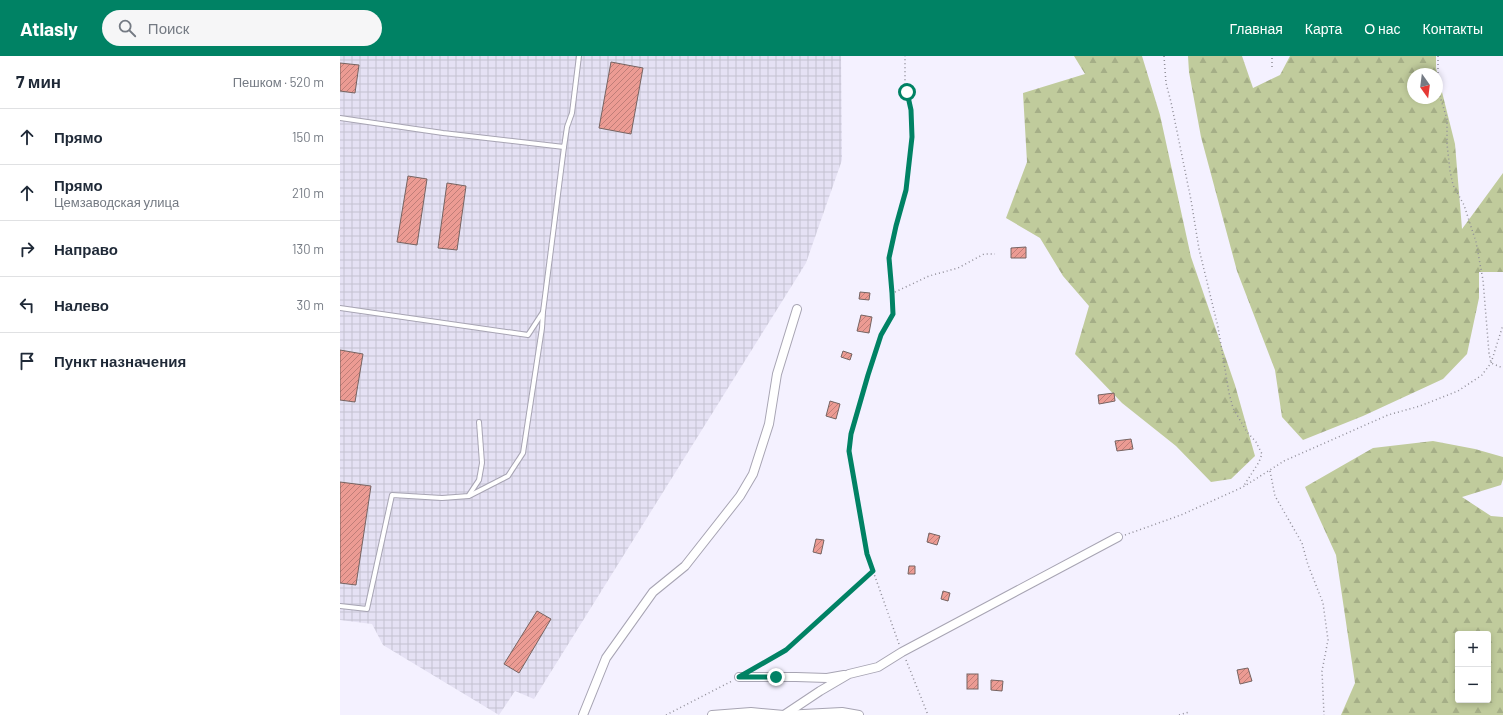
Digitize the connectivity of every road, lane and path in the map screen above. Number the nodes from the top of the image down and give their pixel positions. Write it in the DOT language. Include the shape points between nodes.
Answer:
graph roads {
  1 [pos="579,56"];
  2 [pos="905,56"];
  3 [pos="1164,56"];
  4 [pos="1272,56"];
  5 [pos="1438,56"];
  6 [pos="1272,67"];
  7 [pos="340,118"];
  8 [pos="564,146"];
  9 [pos="995,254"];
  10 [pos="892,293"];
  11 [pos="340,308"];
  12 [pos="797,309"];
  13 [pos="543,312"];
  14 [pos="1503,325"];
  15 [pos="1491,363"];
  16 [pos="1503,368"];
  17 [pos="479,422"];
  18 [pos="1270,471"];
  19 [pos="1243,487"];
  20 [pos="469,496"];
  21 [pos="1118,537"];
  22 [pos="873,571"];
  23 [pos="340,606"];
  24 [pos="902,652"];
  25 [pos="752,670"];
  26 [pos="849,674"];
  27 [pos="739,677"];
  28 [pos="1189,712"];
  29 [pos="784,714"];
  30 [pos="583,715"];
  31 [pos="666,715"];
  32 [pos="712,715"];
  33 [pos="859,715"];
  34 [pos="928,715"];
  35 [pos="1179,715"];
  36 [pos="1324,715"];
  1 -- 8 [label="lane" via="572,113"];
  2 -- 10 [label="path" via="912,137 906,190 889,258"];
  3 -- 19 [label="path" via="1166,83 1200,255 1218,327 1229,393 1233,408 1262,454"];
  4 -- 6 [label="path"];
  5 -- 15 [label="path" via="1438,90 1447,119 1450,170 1453,185 1464,205 1476,242 1484,280 1488,353"];
  7 -- 8 [label="lane" via="443,133"];
  8 -- 13 [label="lane"];
  9 -- 10 [label="path" via="984,254 958,268 929,276"];
  10 -- 22 [label="path" via="893,314 881,335 868,375 851,434 849,451 867,554"];
  11 -- 13 [label="lane" via="528,336"];
  12 -- 30 [label="street" via="777,374 769,424 752,474 740,496 685,566 653,592 606,658"];
  13 -- 20 [label="lane" via="523,453 508,476"];
  14 -- 15 [label="path"];
  15 -- 16 [label="path"];
  15 -- 18 [label="path" via="1482,375 1458,391 1388,415 1284,461"];
  17 -- 20 [label="lane" via="482,463 479,480"];
  18 -- 19 [label="path"];
  18 -- 36 [label="path" via="1275,496 1302,543 1323,603 1328,640 1322,671"];
  19 -- 21 [label="path" via="1180,515"];
  20 -- 23 [label="lane" via="442,498 392,495 367,610"];
  21 -- 24 [label="street"];
  22 -- 24 [label="path"];
  22 -- 25 [label="path" via="786,650"];
  24 -- 26 [label="street" via="878,667"];
  24 -- 34 [label="path"];
  26 -- 27 [label="street" via="826,678"];
  26 -- 29 [label="street"];
  27 -- 31 [label="path"];
  28 -- 35 [label="path"];
  29 -- 32 [label="street" via="751,712"];
  29 -- 33 [label="street" via="842,712"];
}
